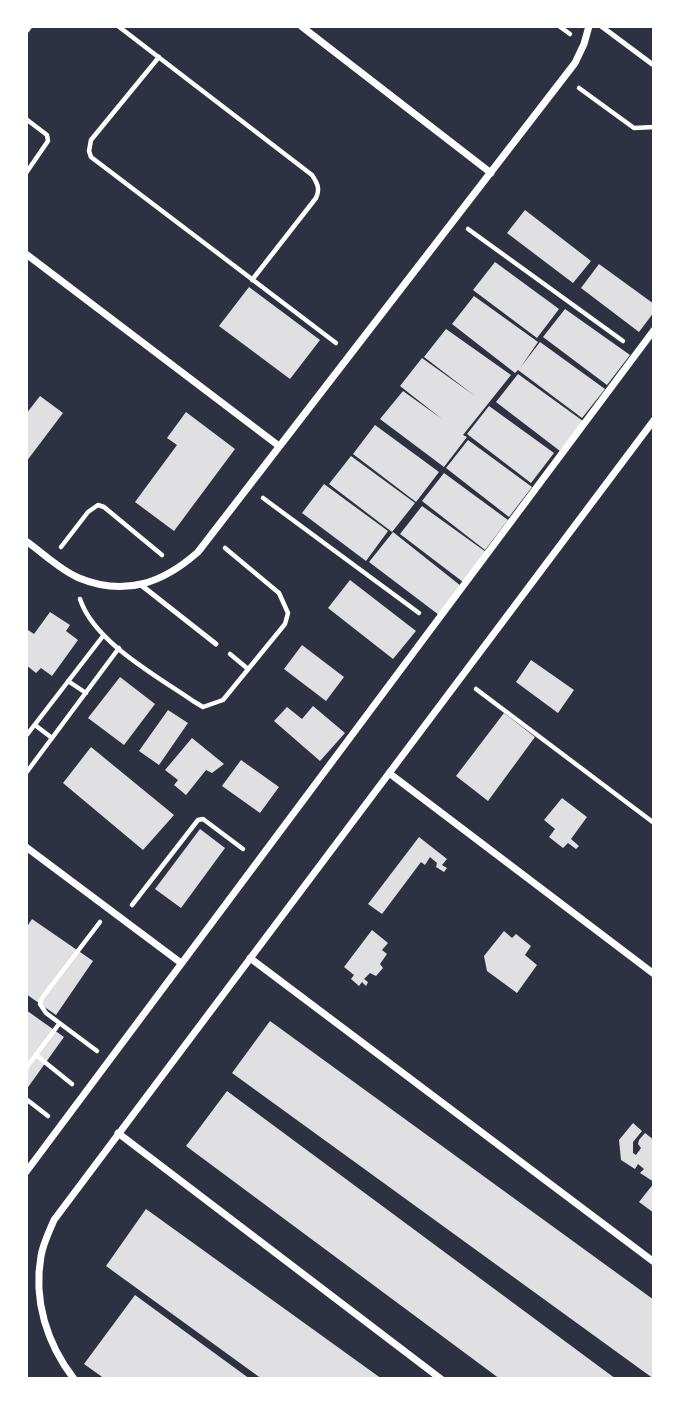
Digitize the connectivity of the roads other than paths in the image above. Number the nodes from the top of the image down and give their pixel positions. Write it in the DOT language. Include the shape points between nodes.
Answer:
graph roads {
  1 [pos="301,26"];
  2 [pos="589,26"];
  3 [pos="601,26"];
  4 [pos="652,64"];
  5 [pos="491,173"];
  6 [pos="26,254"];
  7 [pos="654,330"];
  8 [pos="654,420"];
  9 [pos="279,446"];
  10 [pos="26,541"];
  11 [pos="141,585"];
  12 [pos="216,644"];
  13 [pos="389,773"];
  14 [pos="26,847"];
  15 [pos="250,958"];
  16 [pos="181,963"];
  17 [pos="654,974"];
  18 [pos="118,1133"];
  19 [pos="26,1172"];
  20 [pos="654,1262"];
  21 [pos="74,1379"];
  22 [pos="441,1379"];
  1 -- 5 [label="street"];
  2 -- 5 [label="street" via="575,63"];
  3 -- 4 [label="lane"];
  5 -- 9 [label="street"];
  6 -- 9 [label="street"];
  7 -- 16 [label="street"];
  8 -- 13 [label="street"];
  9 -- 11 [label="street" via="198,552 161,579"];
  10 -- 11 [label="street" via="78,578 109,586"];
  11 -- 12 [label="lane"];
  13 -- 15 [label="street"];
  13 -- 17 [label="street"];
  14 -- 16 [label="street"];
  15 -- 18 [label="street"];
  15 -- 20 [label="street"];
  16 -- 19 [label="street"];
  18 -- 21 [label="street" via="54,1220 41,1255 39,1290 46,1328 58,1359"];
  18 -- 22 [label="street"];
}
